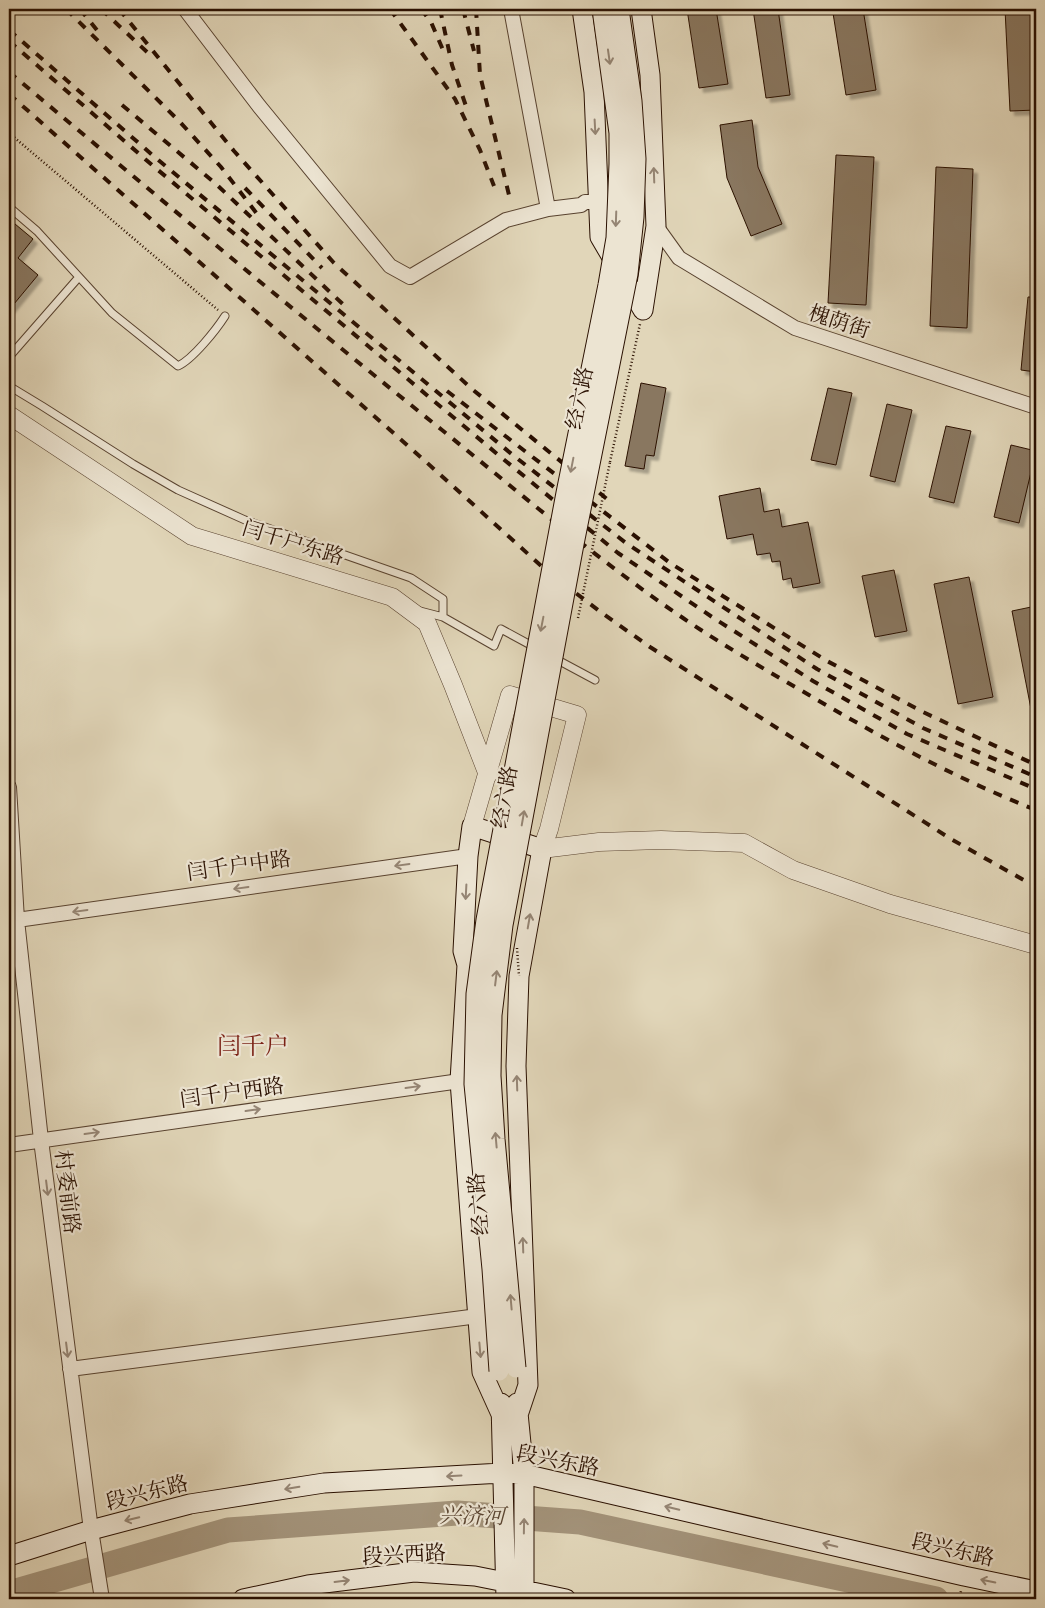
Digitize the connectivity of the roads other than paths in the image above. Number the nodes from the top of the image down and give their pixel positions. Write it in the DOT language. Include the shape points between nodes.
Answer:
graph roads {
  1 [pos="185,9"];
  2 [pos="511,9"];
  3 [pos="582,9"];
  4 [pos="602,9"];
  5 [pos="619,9"];
  6 [pos="641,9"];
  7 [pos="598,202"];
  8 [pos="9,207"];
  9 [pos="548,209"];
  10 [pos="656,226"];
  11 [pos="79,277"];
  12 [pos="225,316"];
  13 [pos="9,357"];
  14 [pos="9,386"];
  15 [pos="1036,407"];
  16 [pos="9,415"];
  17 [pos="410,610"];
  18 [pos="444,617"];
  19 [pos="595,680"];
  20 [pos="488,775"];
  21 [pos="9,795"];
  22 [pos="472,826"];
  23 [pos="542,849"];
  24 [pos="468,856"];
  25 [pos="17,920"];
  26 [pos="1036,945"];
  27 [pos="460,1081"];
  28 [pos="41,1140"];
  29 [pos="9,1145"];
  30 [pos="478,1316"];
  31 [pos="70,1369"];
  32 [pos="507,1370"];
  33 [pos="510,1414"];
  34 [pos="524,1474"];
  35 [pos="502,1483"];
  36 [pos="92,1536"];
  37 [pos="9,1556"];
  38 [pos="505,1591"];
  39 [pos="1036,1591"];
  40 [pos="524,1594"];
  41 [pos="102,1599"];
  42 [pos="243,1599"];
  43 [pos="566,1599"];
  1 -- 9 [label="street" via="259,106 390,266 410,277 506,220"];
  2 -- 9 [label="street"];
  3 -- 7 [label="main road, one-way" via="594,92"];
  4 -- 32 [label="main road, 经六路, one-way, bridge" via="619,133 616,238 486,920 476,994 474,1084 492,1269"];
  32 -- 5 [label="main road, 经六路, one-way, bridge" via="492,1076 492,1015 503,925 628,274 636,158"];
  10 -- 6 [label="main road, one-way" via="650,74"];
  7 -- 9 [label="street"];
  7 -- 10 [label="main road" via="600,237 642,310"];
  8 -- 11 [label="lane" via="37,231"];
  10 -- 15 [label="street, 槐荫街" via="679,258 794,328"];
  11 -- 12 [label="lane" via="112,313 178,366 196,352"];
  11 -- 13 [label="lane"];
  14 -- 18 [label="lane" via="178,490 245,520 411,578 443,599"];
  16 -- 17 [label="street, 闫千户东路" via="192,536 392,597"];
  17 -- 18 [label="lane"];
  17 -- 20 [label="street, 闫千户东路" via="427,623"];
  18 -- 19 [label="lane" via="494,646 501,629"];
  20 -- 22 [label="street"];
  20 -- 23 [label="street" via="510,695 577,715"];
  21 -- 25 [label="street, 村委前路"];
  22 -- 23 [label="main road"];
  22 -- 24 [label="main road"];
  23 -- 26 [label="street" via="652,840 744,843 793,870 881,901"];
  33 -- 23 [label="main road, one-way" via="528,1385 516,1066 519,976"];
  24 -- 25 [label="street, 闫千户中路, one-way"];
  24 -- 27 [label="main road, one-way" via="463,951 467,965"];
  25 -- 28 [label="street, 村委前路"];
  28 -- 27 [label="street, 闫千户西路, one-way"];
  27 -- 30 [label="main road"];
  28 -- 29 [label="street, 闫千户西路"];
  28 -- 31 [label="street, 村委前路, one-way"];
  30 -- 31 [label="street"];
  30 -- 33 [label="main road, one-way" via="482,1372"];
  31 -- 36 [label="street, 村委前路"];
  32 -- 33 [label="main road, 经六路"];
  33 -- 34 [label="main road, 经六路"];
  33 -- 35 [label="main road, 经六路"];
  34 -- 35 [label="main road, 段兴东路"];
  39 -- 34 [label="main road, 段兴东路, one-way"];
  40 -- 34 [label="main road, 经六路, one-way"];
  35 -- 36 [label="main road, 段兴东路, one-way" via="324,1483 190,1504"];
  35 -- 38 [label="main road, 经六路"];
  36 -- 37 [label="main road, 段兴东路"];
  36 -- 41 [label="street, 村委前路"];
  38 -- 40 [label="main road, 段兴西路"];
  42 -- 38 [label="main road, 段兴西路, one-way" via="308,1585 414,1572 475,1576"];
  40 -- 43 [label="main road, 段兴西路"];
}
